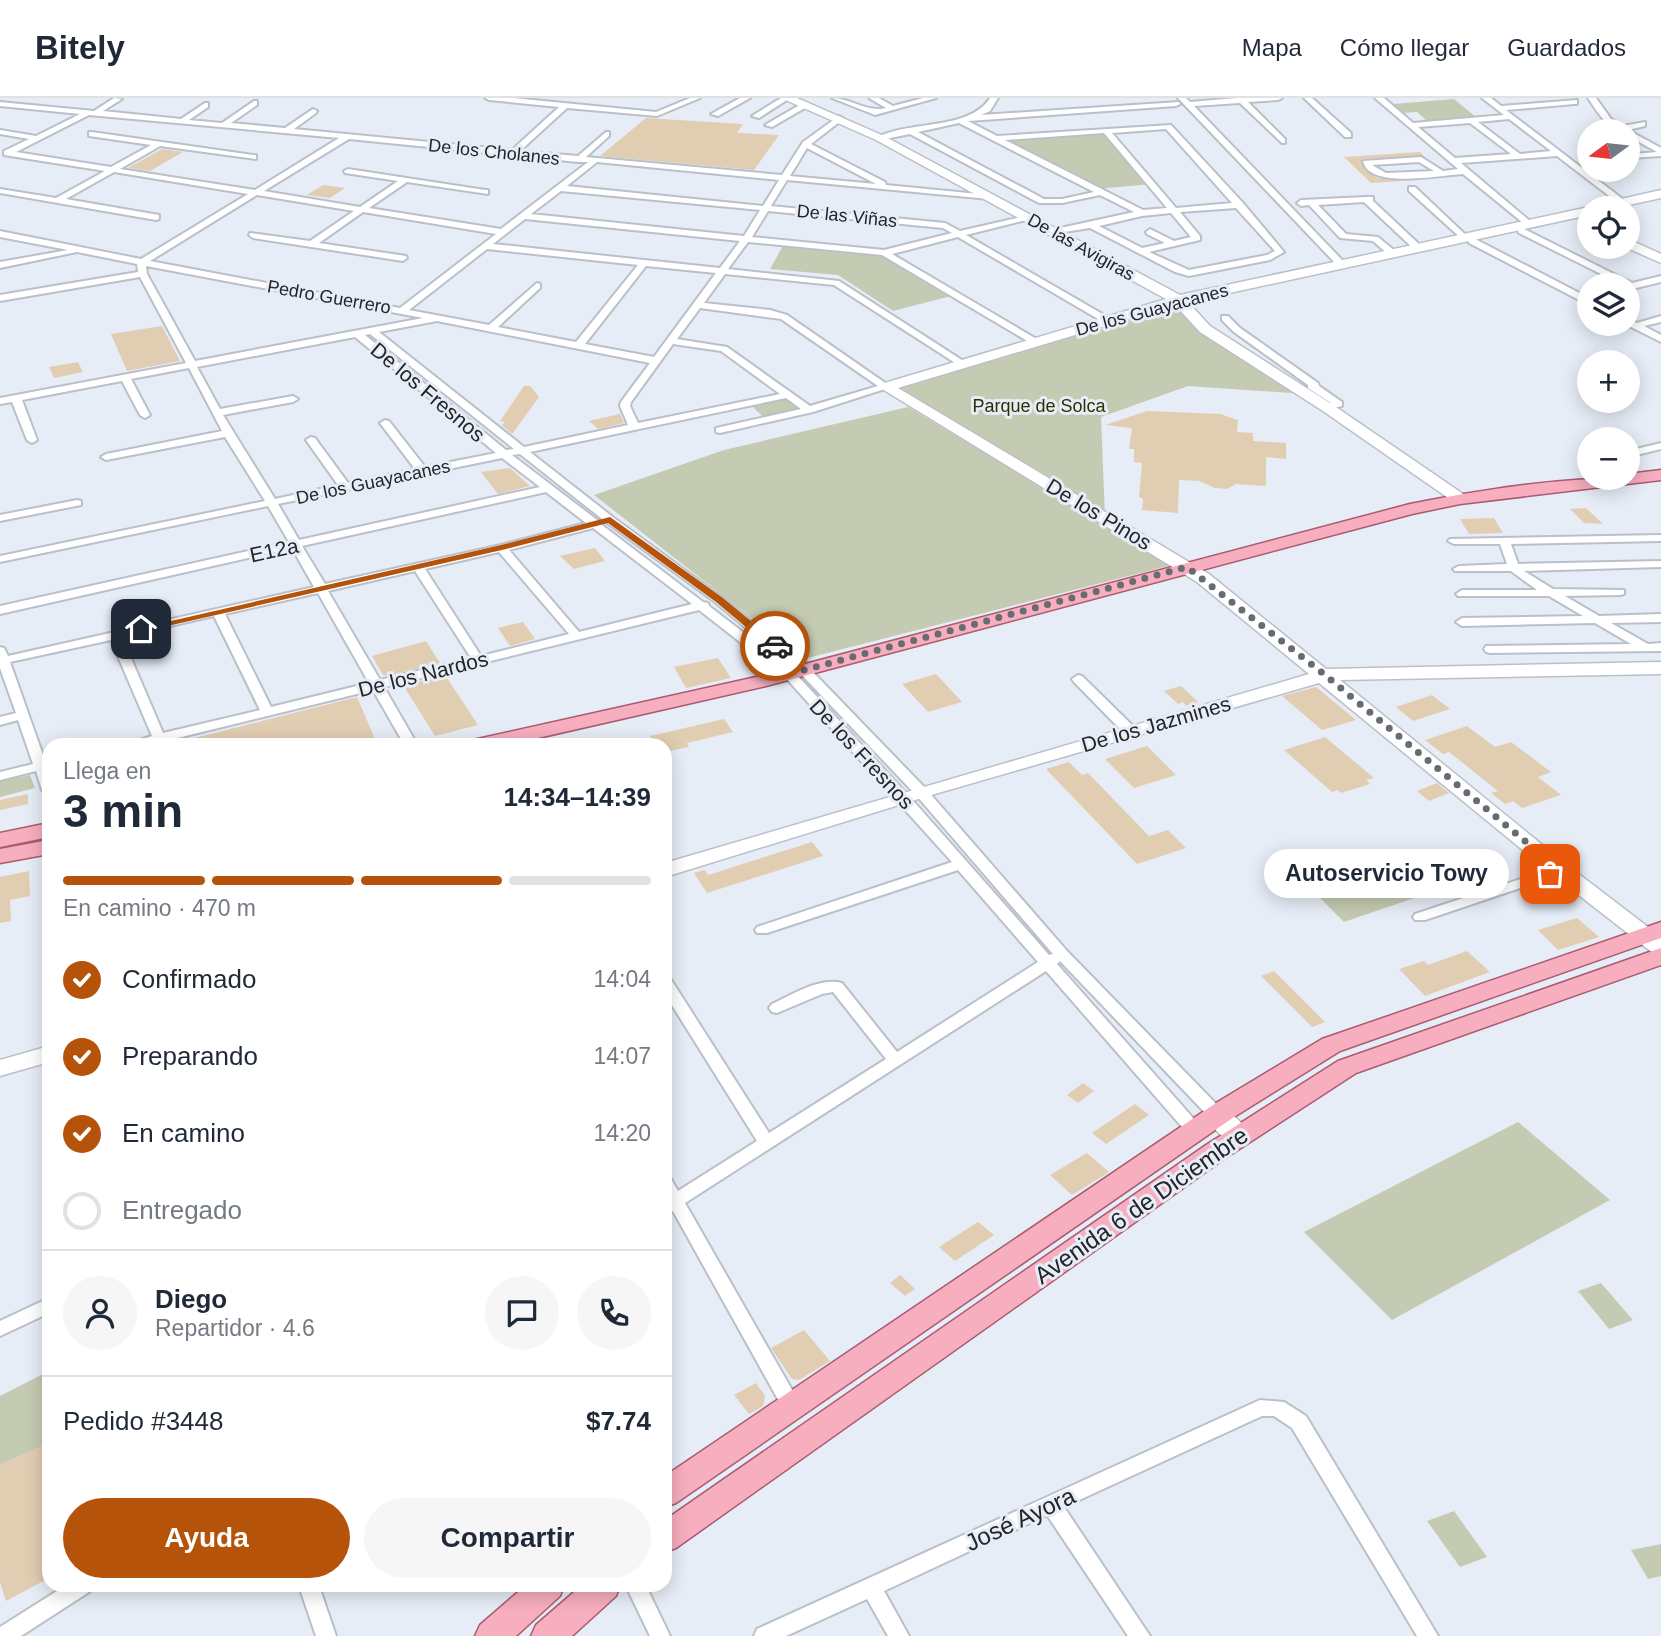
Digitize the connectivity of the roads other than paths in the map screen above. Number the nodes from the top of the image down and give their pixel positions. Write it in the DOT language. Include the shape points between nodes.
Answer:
graph roads {
  1 [pos="489,98"];
  2 [pos="696,98"];
  3 [pos="746,98"];
  4 [pos="786,98"];
  5 [pos="836,98"];
  6 [pos="873,98"];
  7 [pos="932,98"];
  8 [pos="994,98"];
  9 [pos="1087,98"];
  10 [pos="1144,98"];
  11 [pos="1278,98"];
  12 [pos="1308,98"];
  13 [pos="1379,98"];
  14 [pos="1486,98"];
  15 [pos="1592,98"];
  16 [pos="118,99"];
  17 [pos="1241,99"];
  18 [pos="560,101"];
  19 [pos="1182,102"];
  20 [pos="1574,102"];
  21 [pos="254,103"];
  22 [pos="0,104"];
  23 [pos="208,104"];
  24 [pos="852,104"];
  25 [pos="884,104"];
  26 [pos="806,105"];
  27 [pos="1152,106"];
  28 [pos="897,108"];
  29 [pos="1500,108"];
  30 [pos="1119,109"];
  31 [pos="1098,110"];
  32 [pos="313,111"];
  33 [pos="91,113"];
  34 [pos="913,113"];
  35 [pos="715,114"];
  36 [pos="756,116"];
  37 [pos="970,117"];
  38 [pos="1511,117"];
  39 [pos="839,118"];
  40 [pos="925,118"];
  41 [pos="958,119"];
  42 [pos="1607,119"];
  43 [pos="1471,120"];
  44 [pos="181,122"];
  45 [pos="937,123"];
  46 [pos="769,125"];
  47 [pos="1411,125"];
  48 [pos="222,126"];
  49 [pos="909,130"];
  50 [pos="1136,130"];
  51 [pos="1106,131"];
  52 [pos="0,132"];
  53 [pos="285,132"];
  54 [pos="92,134"];
  55 [pos="606,134"];
  56 [pos="1348,135"];
  57 [pos="346,137"];
  58 [pos="877,137"];
  59 [pos="37,138"];
  60 [pos="999,138"];
  61 [pos="1640,140"];
  62 [pos="1282,141"];
  63 [pos="158,144"];
  64 [pos="806,144"];
  65 [pos="513,153"];
  66 [pos="1559,153"];
  67 [pos="1661,153"];
  68 [pos="4,155"];
  69 [pos="1640,155"];
  70 [pos="1518,156"];
  71 [pos="253,157"];
  72 [pos="578,160"];
  73 [pos="1394,160"];
  74 [pos="1453,161"];
  75 [pos="593,162"];
  76 [pos="112,170"];
  77 [pos="1465,170"];
  78 [pos="348,171"];
  79 [pos="1440,172"];
  80 [pos="1412,175"];
  81 [pos="786,179"];
  82 [pos="405,180"];
  83 [pos="560,188"];
  84 [pos="889,188"];
  85 [pos="1412,189"];
  86 [pos="0,191"];
  87 [pos="485,192"];
  88 [pos="1103,192"];
  89 [pos="256,193"];
  90 [pos="1661,194"];
  91 [pos="1615,196"];
  92 [pos="989,197"];
  93 [pos="1640,199"];
  94 [pos="57,201"];
  95 [pos="1240,205"];
  96 [pos="768,208"];
  97 [pos="1173,210"];
  98 [pos="361,211"];
  99 [pos="1142,213"];
  100 [pos="1577,213"];
  101 [pos="1568,215"];
  102 [pos="522,216"];
  103 [pos="1027,217"];
  104 [pos="156,218"];
  105 [pos="1577,219"];
  106 [pos="1090,225"];
  107 [pos="1525,227"];
  108 [pos="502,232"];
  109 [pos="1150,232"];
  110 [pos="1056,233"];
  111 [pos="0,234"];
  112 [pos="959,234"];
  113 [pos="253,235"];
  114 [pos="746,239"];
  115 [pos="1469,239"];
  116 [pos="312,244"];
  117 [pos="1173,244"];
  118 [pos="484,246"];
  119 [pos="1418,248"];
  120 [pos="1640,249"];
  121 [pos="81,251"];
  122 [pos="1142,251"];
  123 [pos="884,253"];
  124 [pos="1392,253"];
  125 [pos="403,258"];
  126 [pos="1661,259"];
  127 [pos="645,263"];
  128 [pos="1341,264"];
  129 [pos="0,265"];
  130 [pos="142,269"];
  131 [pos="720,271"];
  132 [pos="1607,273"];
  133 [pos="1661,279"];
  134 [pos="1640,284"];
  135 [pos="537,286"];
  136 [pos="1577,294"];
  137 [pos="0,298"];
  138 [pos="1178,300"];
  139 [pos="698,305"];
  140 [pos="403,310"];
  141 [pos="442,317"];
  142 [pos="1225,318"];
  143 [pos="1661,319"];
  144 [pos="1108,321"];
  145 [pos="1640,322"];
  146 [pos="492,327"];
  147 [pos="1640,328"];
  148 [pos="372,331"];
  149 [pos="358,334"];
  150 [pos="1661,339"];
  151 [pos="671,341"];
  152 [pos="1037,342"];
  153 [pos="579,345"];
  154 [pos="657,360"];
  155 [pos="963,364"];
  156 [pos="192,365"];
  157 [pos="125,377"];
  158 [pos="438,384"];
  159 [pos="886,387"];
  160 [pos="424,389"];
  161 [pos="787,395"];
  162 [pos="16,398"];
  163 [pos="293,399"];
  164 [pos="0,401"];
  165 [pos="1328,408"];
  166 [pos="809,410"];
  167 [pos="216,413"];
  168 [pos="145,415"];
  169 [pos="385,423"];
  170 [pos="486,423"];
  171 [pos="635,426"];
  172 [pos="471,427"];
  173 [pos="720,430"];
  174 [pos="228,433"];
  175 [pos="32,440"];
  176 [pos="311,440"];
  177 [pos="1661,446"];
  178 [pos="521,451"];
  179 [pos="1640,451"];
  180 [pos="504,454"];
  181 [pos="106,457"];
  182 [pos="422,471"];
  183 [pos="1661,475"];
  184 [pos="1640,477"];
  185 [pos="1577,484"];
  186 [pos="345,487"];
  187 [pos="1661,487"];
  188 [pos="548,488"];
  189 [pos="1460,499"];
  190 [pos="77,503"];
  191 [pos="272,503"];
  192 [pos="0,518"];
  193 [pos="610,520"];
  194 [pos="593,524"];
  195 [pos="1661,538"];
  196 [pos="1504,540"];
  197 [pos="1454,541"];
  198 [pos="296,545"];
  199 [pos="502,548"];
  200 [pos="0,559"];
  201 [pos="1661,564"];
  202 [pos="417,566"];
  203 [pos="1514,568"];
  204 [pos="1459,569"];
  205 [pos="1195,573"];
  206 [pos="322,588"];
  207 [pos="1620,592"];
  208 [pos="1547,593"];
  209 [pos="1462,594"];
  210 [pos="719,600"];
  211 [pos="700,606"];
  212 [pos="0,610"];
  213 [pos="218,612"];
  214 [pos="1661,618"];
  215 [pos="1592,619"];
  216 [pos="1462,622"];
  217 [pos="116,635"];
  218 [pos="577,637"];
  219 [pos="1645,647"];
  220 [pos="1661,647"];
  221 [pos="1490,649"];
  222 [pos="1,658"];
  223 [pos="478,660"];
  224 [pos="1660,671"];
  225 [pos="1325,675"];
  226 [pos="803,678"];
  227 [pos="1078,680"];
  228 [pos="377,685"];
  229 [pos="267,712"];
  230 [pos="23,715"];
  231 [pos="0,720"];
  232 [pos="1130,732"];
  233 [pos="159,738"];
  234 [pos="407,738"];
  235 [pos="510,738"];
  236 [pos="577,738"];
  237 [pos="42,758"];
  238 [pos="42,766"];
  239 [pos="0,776"];
  240 [pos="912,795"];
  241 [pos="42,831"];
  242 [pos="0,840"];
  243 [pos="42,848"];
  244 [pos="0,856"];
  245 [pos="961,864"];
  246 [pos="672,868"];
  247 [pos="1560,870"];
  248 [pos="1420,917"];
  249 [pos="762,930"];
  250 [pos="1655,938"];
  251 [pos="1661,956"];
  252 [pos="1055,958"];
  253 [pos="672,993"];
  254 [pos="777,1008"];
  255 [pos="42,1056"];
  256 [pos="894,1059"];
  257 [pos="0,1068"];
  258 [pos="1216,1134"];
  259 [pos="766,1142"];
  260 [pos="672,1203"];
  261 [pos="672,1207"];
  262 [pos="42,1308"];
  263 [pos="0,1329"];
  264 [pos="792,1407"];
  265 [pos="672,1488"];
  266 [pos="1052,1504"];
  267 [pos="672,1533"];
  268 [pos="871,1587"];
  269 [pos="73,1592"];
  270 [pos="311,1592"];
  271 [pos="541,1592"];
  272 [pos="597,1592"];
  273 [pos="639,1592"];
  274 [pos="3,1636"];
  275 [pos="326,1636"];
  276 [pos="492,1636"];
  277 [pos="548,1636"];
  278 [pos="660,1636"];
  279 [pos="764,1636"];
  280 [pos="899,1636"];
  281 [pos="1140,1636"];
  282 [pos="1428,1636"];
  1 -- 18 [label="street"];
  2 -- 18 [label="street" via="657,114"];
  3 -- 35 [label="street"];
  4 -- 26 [label="street, De las Avigiras"];
  4 -- 36 [label="street"];
  5 -- 24 [label="street"];
  6 -- 25 [label="street"];
  7 -- 28 [label="street"];
  8 -- 37 [label="street" via="987,109"];
  9 -- 31 [label="street"];
  10 -- 27 [label="street"];
  11 -- 17 [label="street"];
  12 -- 56 [label="street"];
  13 -- 47 [label="street"];
  14 -- 29 [label="street"];
  15 -- 42 [label="street"];
  16 -- 33 [label="street"];
  17 -- 19 [label="street"];
  17 -- 62 [label="street"];
  18 -- 65 [label="street"];
  19 -- 27 [label="street"];
  19 -- 128 [label="street"];
  20 -- 29 [label="street"];
  21 -- 48 [label="street"];
  22 -- 33 [label="street, De los Cholanes"];
  23 -- 44 [label="street"];
  24 -- 25 [label="street"];
  24 -- 28 [label="street" via="875,113"];
  25 -- 28 [label="street"];
  26 -- 39 [label="street, De las Avigiras"];
  26 -- 46 [label="street"];
  27 -- 30 [label="street"];
  28 -- 34 [label="street"];
  29 -- 38 [label="street"];
  30 -- 31 [label="street"];
  30 -- 50 [label="street"];
  31 -- 37 [label="street"];
  32 -- 53 [label="street"];
  33 -- 44 [label="street, De los Cholanes"];
  33 -- 59 [label="street"];
  37 -- 41 [label="street"];
  38 -- 43 [label="street"];
  38 -- 66 [label="street"];
  39 -- 58 [label="street, De las Avigiras"];
  39 -- 64 [label="street"];
  40 -- 45 [label="street"];
  41 -- 45 [label="street"];
  41 -- 60 [label="street"];
  43 -- 47 [label="street"];
  43 -- 70 [label="street"];
  44 -- 48 [label="street, De los Cholanes"];
  45 -- 49 [label="street"];
  47 -- 74 [label="street"];
  48 -- 53 [label="street, De los Cholanes"];
  49 -- 58 [label="street"];
  49 -- 88 [label="street" via="1042,201"];
  50 -- 51 [label="street"];
  50 -- 95 [label="street" via="1168,127"];
  51 -- 60 [label="street"];
  51 -- 97 [label="street"];
  52 -- 59 [label="street"];
  53 -- 57 [label="street, De los Cholanes"];
  54 -- 63 [label="street"];
  55 -- 72 [label="street"];
  57 -- 65 [label="street, De los Cholanes"];
  57 -- 89 [label="street"];
  58 -- 92 [label="street, De las Avigiras"];
  59 -- 68 [label="street"];
  60 -- 88 [label="street"];
  61 -- 67 [label="street"];
  63 -- 71 [label="street"];
  63 -- 76 [label="street"];
  64 -- 81 [label="street"];
  64 -- 84 [label="street"];
  65 -- 72 [label="street, De los Cholanes"];
  66 -- 70 [label="street"];
  66 -- 91 [label="street"];
  67 -- 69 [label="street"];
  68 -- 76 [label="street"];
  70 -- 74 [label="street"];
  72 -- 75 [label="street, De los Cholanes"];
  73 -- 79 [label="street" via="1421,159"];
  73 -- 80 [label="street"];
  73 -- 80 [label="street" via="1366,163 1383,176"];
  74 -- 77 [label="street"];
  75 -- 81 [label="street, De los Cholanes"];
  75 -- 83 [label="street"];
  76 -- 89 [label="street"];
  76 -- 94 [label="street"];
  77 -- 79 [label="street"];
  77 -- 107 [label="street"];
  78 -- 82 [label="street"];
  79 -- 80 [label="street"];
  81 -- 84 [label="street, De los Cholanes"];
  81 -- 96 [label="street"];
  82 -- 87 [label="street"];
  82 -- 98 [label="street"];
  83 -- 96 [label="street, De las Viñas"];
  83 -- 102 [label="street"];
  84 -- 92 [label="street, De los Cholanes"];
  85 -- 115 [label="street"];
  86 -- 94 [label="street"];
  88 -- 99 [label="street"];
  89 -- 98 [label="street"];
  89 -- 130 [label="street"];
  90 -- 93 [label="street"];
  92 -- 103 [label="street, De las Avigiras"];
  94 -- 104 [label="street"];
  95 -- 97 [label="street"];
  95 -- 122 [label="street" via="1279,248 1278,255 1189,272"];
  96 -- 112 [label="street, De las Viñas" via="939,225"];
  96 -- 114 [label="street"];
  97 -- 99 [label="street"];
  97 -- 117 [label="street" via="1197,238"];
  98 -- 108 [label="street"];
  98 -- 116 [label="street"];
  99 -- 106 [label="street"];
  100 -- 101 [label="street, De los Guayacanes"];
  101 -- 105 [label="street"];
  101 -- 107 [label="street, De los Guayacanes"];
  102 -- 108 [label="street"];
  102 -- 114 [label="street"];
  103 -- 110 [label="street, De las Avigiras"];
  103 -- 112 [label="street"];
  106 -- 110 [label="street"];
  106 -- 122 [label="street"];
  107 -- 115 [label="street, De los Guayacanes"];
  107 -- 132 [label="street"];
  108 -- 118 [label="street"];
  109 -- 117 [label="street"];
  110 -- 138 [label="street, De las Avigiras"];
  111 -- 121 [label="street, Pedro Guerrero"];
  112 -- 123 [label="street"];
  112 -- 144 [label="street, De las Viñas"];
  113 -- 116 [label="street"];
  114 -- 123 [label="street"];
  114 -- 131 [label="street"];
  115 -- 119 [label="street, De los Guayacanes"];
  115 -- 136 [label="street"];
  116 -- 125 [label="street"];
  117 -- 122 [label="street"];
  118 -- 127 [label="street"];
  118 -- 140 [label="street"];
  119 -- 124 [label="street, De los Guayacanes"];
  119 -- 124 [label="street" via="1368,199 1307,203 1343,236 1375,239"];
  120 -- 126 [label="street"];
  121 -- 129 [label="street"];
  121 -- 130 [label="street, Pedro Guerrero"];
  123 -- 152 [label="street"];
  124 -- 128 [label="street, De los Guayacanes"];
  127 -- 131 [label="street"];
  127 -- 153 [label="street"];
  128 -- 138 [label="street, De los Guayacanes"];
  130 -- 137 [label="street"];
  130 -- 140 [label="street, Pedro Guerrero"];
  130 -- 156 [label="street"];
  131 -- 139 [label="street"];
  131 -- 155 [label="street" via="836,283"];
  133 -- 134 [label="street"];
  135 -- 146 [label="street"];
  138 -- 144 [label="street, De los Guayacanes"];
  138 -- 165 [label="street, De las Avigiras" via="1205,329"];
  139 -- 151 [label="street"];
  139 -- 159 [label="street, De los Pinos" via="784,317"];
  140 -- 141 [label="street, Pedro Guerrero"];
  141 -- 146 [label="street, Pedro Guerrero"];
  141 -- 148 [label="street"];
  142 -- 165 [label="street" via="1338,404"];
  143 -- 145 [label="street"];
  144 -- 152 [label="street, De los Guayacanes"];
  146 -- 153 [label="street, Pedro Guerrero"];
  147 -- 150 [label="street"];
  148 -- 149 [label="street"];
  148 -- 158 [label="street, De los Fresnos"];
  149 -- 156 [label="street"];
  149 -- 160 [label="street, De los Fresnos"];
  151 -- 154 [label="street"];
  151 -- 161 [label="street" via="724,349"];
  152 -- 155 [label="street, De los Guayacanes"];
  153 -- 154 [label="street, Pedro Guerrero"];
  154 -- 171 [label="street" via="626,402"];
  155 -- 159 [label="street, De los Guayacanes"];
  156 -- 157 [label="street"];
  156 -- 167 [label="street"];
  157 -- 162 [label="street"];
  157 -- 168 [label="street"];
  158 -- 160 [label="street"];
  158 -- 170 [label="street, De los Fresnos"];
  159 -- 166 [label="street, De los Guayacanes"];
  159 -- 205 [label="street, De los Pinos"];
  160 -- 172 [label="street, De los Fresnos"];
  161 -- 166 [label="street"];
  161 -- 171 [label="street, De los Guayacanes"];
  162 -- 164 [label="street"];
  162 -- 175 [label="street"];
  163 -- 167 [label="street"];
  165 -- 189 [label="street, De las Avigiras"];
  166 -- 173 [label="street, De los Guayacanes"];
  167 -- 174 [label="street"];
  169 -- 182 [label="street"];
  170 -- 172 [label="street"];
  170 -- 178 [label="street, De los Fresnos"];
  171 -- 178 [label="street, De los Guayacanes"];
  172 -- 180 [label="street, De los Fresnos"];
  174 -- 181 [label="street"];
  174 -- 191 [label="street"];
  176 -- 186 [label="street"];
  177 -- 179 [label="street"];
  178 -- 180 [label="street, De los Guayacanes"];
  178 -- 193 [label="street, De los Fresnos"];
  180 -- 182 [label="street, De los Guayacanes"];
  180 -- 188 [label="street, De los Fresnos"];
  182 -- 186 [label="street, De los Guayacanes"];
  183 -- 184 [label="main road"];
  185 -- 189 [label="main road"];
  186 -- 191 [label="street, De los Guayacanes"];
  187 -- 205 [label="main road" via="1430,516"];
  188 -- 194 [label="street, De los Fresnos"];
  188 -- 198 [label="street, E12a"];
  189 -- 205 [label="main road" via="1410,509"];
  190 -- 192 [label="street"];
  191 -- 198 [label="street"];
  191 -- 200 [label="street, De los Guayacanes"];
  193 -- 194 [label="street"];
  193 -- 210 [label="street, De los Fresnos"];
  194 -- 199 [label="street"];
  194 -- 211 [label="street, De los Fresnos"];
  195 -- 196 [label="street"];
  196 -- 197 [label="street"];
  196 -- 203 [label="street"];
  198 -- 206 [label="street"];
  198 -- 212 [label="street, E12a"];
  199 -- 202 [label="street"];
  199 -- 218 [label="street"];
  201 -- 203 [label="street"];
  202 -- 206 [label="street"];
  202 -- 223 [label="street"];
  203 -- 204 [label="street"];
  203 -- 208 [label="street"];
  205 -- 225 [label="street, De los Pinos"];
  205 -- 226 [label="main road"];
  206 -- 213 [label="street"];
  206 -- 228 [label="street"];
  207 -- 208 [label="street"];
  208 -- 209 [label="street"];
  208 -- 215 [label="street"];
  210 -- 211 [label="street, De los Nardos"];
  210 -- 226 [label="street, De los Fresnos"];
  211 -- 218 [label="street, De los Nardos"];
  211 -- 226 [label="street, De los Fresnos"];
  213 -- 217 [label="street"];
  213 -- 229 [label="street"];
  214 -- 215 [label="street"];
  215 -- 216 [label="street"];
  215 -- 219 [label="street"];
  217 -- 222 [label="street"];
  217 -- 233 [label="street"];
  218 -- 223 [label="street, De los Nardos"];
  219 -- 220 [label="street"];
  219 -- 221 [label="street"];
  222 -- 230 [label="street"];
  223 -- 228 [label="street, De los Nardos"];
  224 -- 225 [label="street, De los Jazmines"];
  225 -- 232 [label="street, De los Jazmines"];
  225 -- 247 [label="street, De los Pinos"];
  226 -- 235 [label="main road"];
  226 -- 236 [label="main road"];
  226 -- 240 [label="street, De los Fresnos"];
  227 -- 232 [label="street"];
  228 -- 229 [label="street, De los Nardos"];
  228 -- 234 [label="street"];
  229 -- 233 [label="street, De los Nardos"];
  230 -- 231 [label="street"];
  230 -- 237 [label="street"];
  232 -- 240 [label="street, De los Jazmines"];
  238 -- 239 [label="street"];
  240 -- 245 [label="street, De los Fresnos"];
  240 -- 246 [label="street, De los Jazmines"];
  240 -- 252 [label="street, De los Fresnos"];
  241 -- 242 [label="main road"];
  243 -- 244 [label="main road"];
  245 -- 249 [label="street"];
  245 -- 252 [label="street, De los Fresnos"];
  247 -- 248 [label="street"];
  247 -- 250 [label="street, De los Pinos"];
  250 -- 258 [label="main road, Avenida 6 de Diciembre" via="1331,1045"];
  251 -- 258 [label="main road, Avenida 6 de Diciembre" via="1347,1067"];
  252 -- 256 [label="street"];
  252 -- 258 [label="street, De los Fresnos"];
  252 -- 258 [label="street, De los Fresnos"];
  253 -- 259 [label="street"];
  254 -- 256 [label="street" via="819,989 837,987"];
  255 -- 257 [label="street"];
  256 -- 259 [label="street"];
  258 -- 264 [label="main road, Avenida 6 de Diciembre"];
  258 -- 267 [label="main road, Avenida 6 de Diciembre"];
  259 -- 260 [label="street"];
  261 -- 264 [label="street"];
  262 -- 263 [label="street"];
  264 -- 265 [label="main road, Avenida 6 de Diciembre"];
  266 -- 268 [label="street, José Ayora"];
  266 -- 281 [label="street"];
  266 -- 282 [label="street, José Ayora" via="1260,1408 1277,1408 1299,1422"];
  268 -- 279 [label="street, José Ayora"];
  268 -- 280 [label="street"];
  269 -- 274 [label="street"];
  270 -- 275 [label="street"];
  271 -- 276 [label="main road"];
  272 -- 277 [label="main road"];
  273 -- 278 [label="street"];
}
